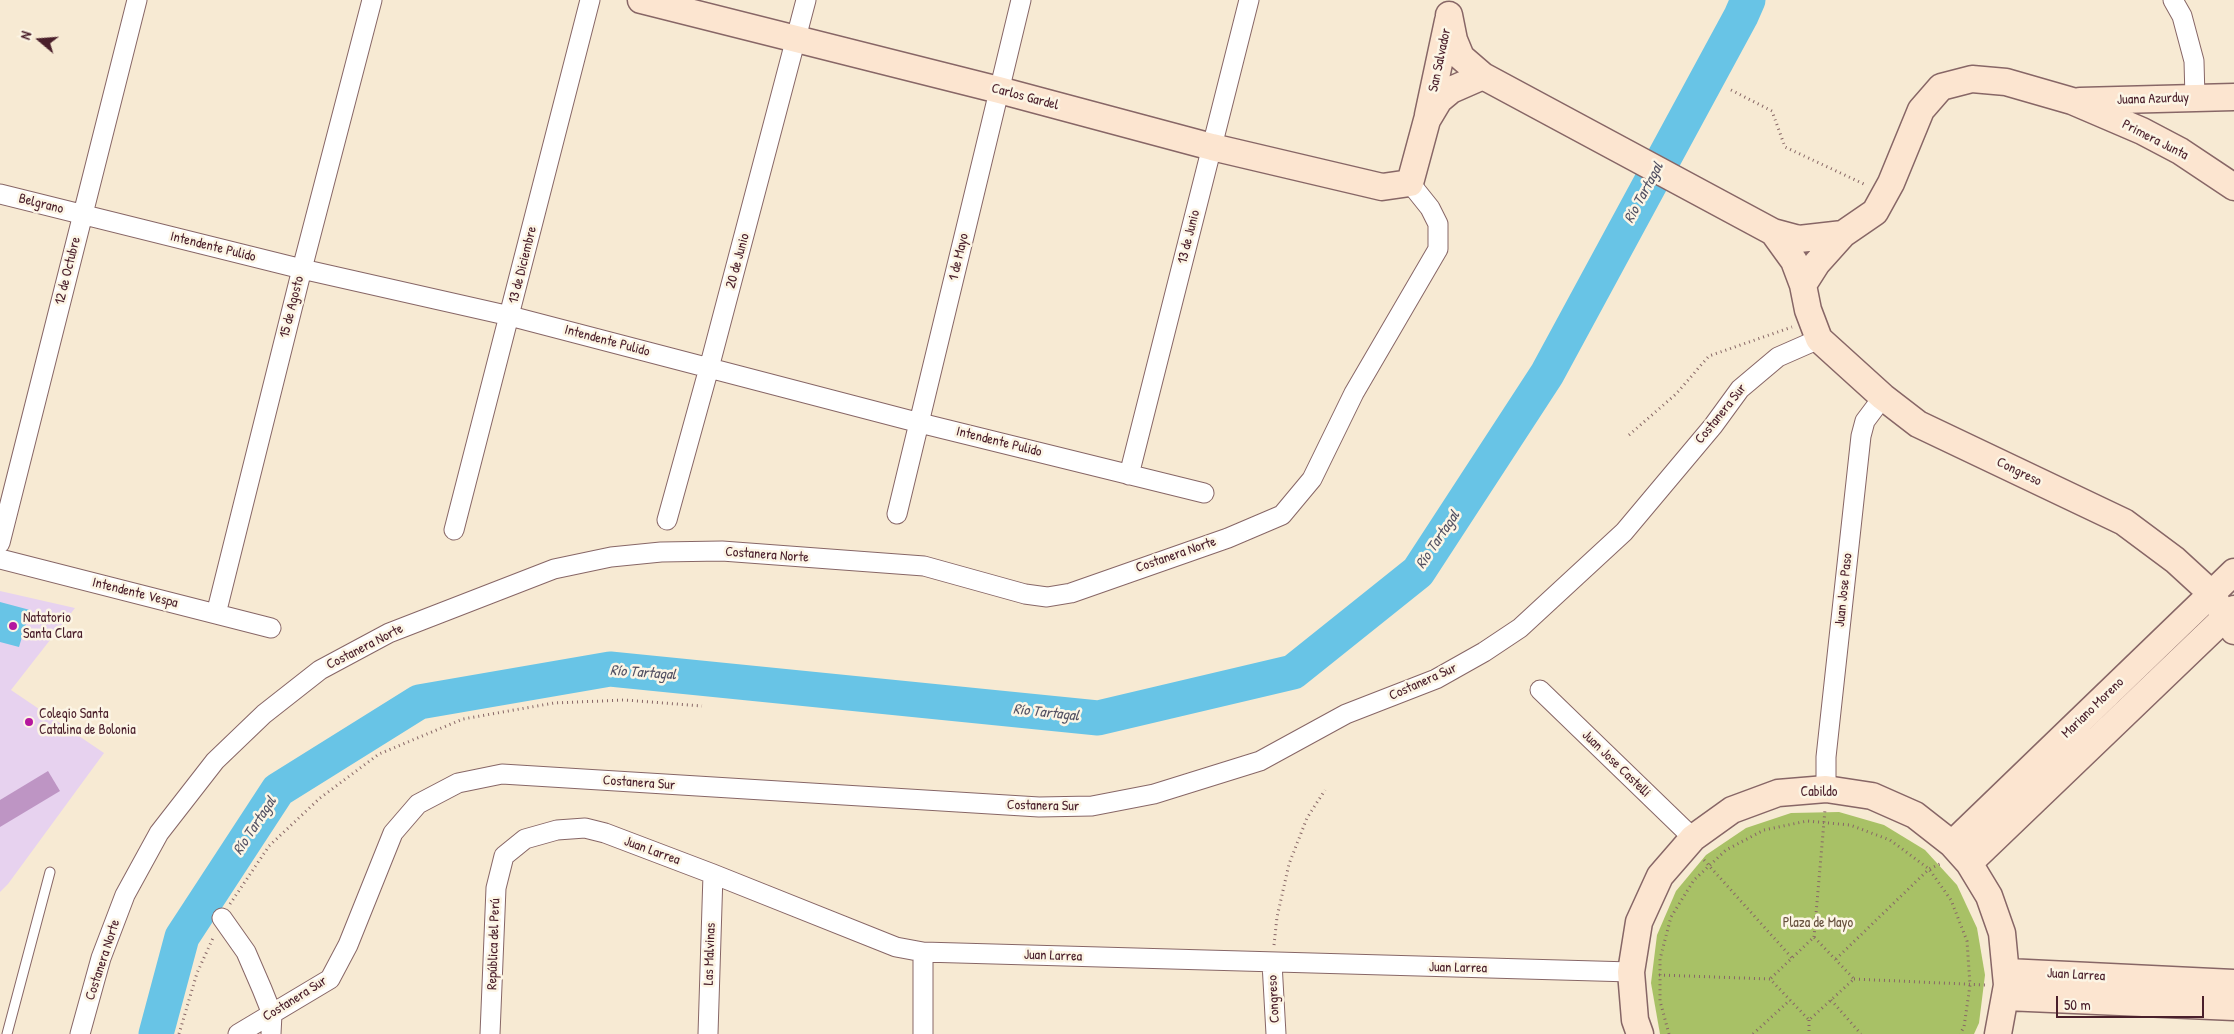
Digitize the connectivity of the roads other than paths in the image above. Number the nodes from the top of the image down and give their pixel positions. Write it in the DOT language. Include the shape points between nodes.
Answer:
graph roads {
  1 [pos="137,0"];
  2 [pos="372,0"];
  3 [pos="590,0"];
  4 [pos="640,0"];
  5 [pos="806,0"];
  6 [pos="1021,0"];
  7 [pos="1249,0"];
  8 [pos="2173,0"];
  9 [pos="1451,7"];
  10 [pos="796,39"];
  11 [pos="1483,76"];
  12 [pos="999,90"];
  13 [pos="2234,97"];
  14 [pos="2195,98"];
  15 [pos="2072,101"];
  16 [pos="1427,120"];
  17 [pos="1212,147"];
  18 [pos="1410,183"];
  19 [pos="2234,187"];
  20 [pos="0,194"];
  21 [pos="82,214"];
  22 [pos="1773,232"];
  23 [pos="1843,234"];
  24 [pos="302,269"];
  25 [pos="1810,314"];
  26 [pos="510,316"];
  27 [pos="709,368"];
  28 [pos="1883,397"];
  29 [pos="920,423"];
  30 [pos="1129,475"];
  31 [pos="1204,493"];
  32 [pos="897,514"];
  33 [pos="667,520"];
  34 [pos="454,530"];
  35 [pos="0,543"];
  36 [pos="0,559"];
  37 [pos="2234,572"];
  38 [pos="2211,594"];
  39 [pos="216,614"];
  40 [pos="2231,619"];
  41 [pos="271,628"];
  42 [pos="1540,690"];
  43 [pos="1826,789"];
  44 [pos="1693,838"];
  45 [pos="1961,853"];
  46 [pos="504,856"];
  47 [pos="50,872"];
  48 [pos="713,874"];
  49 [pos="222,918"];
  50 [pos="923,952"];
  51 [pos="1272,963"];
  52 [pos="1631,972"];
  53 [pos="2007,984"];
  54 [pos="2234,984"];
  55 [pos="2234,1007"];
  56 [pos="272,1014"];
  57 [pos="922,1032"];
  58 [pos="7,1034"];
  59 [pos="80,1034"];
  60 [pos="238,1034"];
  61 [pos="272,1034"];
  62 [pos="490,1034"];
  63 [pos="708,1034"];
  64 [pos="1276,1034"];
  65 [pos="1640,1034"];
  66 [pos="1998,1034"];
  1 -- 21 [label="street, 12 de Octubre"];
  2 -- 24 [label="street, 15 de Agosto"];
  3 -- 26 [label="street, 13 de Diciembre"];
  4 -- 10 [label="street, Carlos Gardel"];
  5 -- 10 [label="street, 20 de Junio"];
  6 -- 12 [label="street, 1 de Mayo"];
  7 -- 17 [label="street, 13 de Junio"];
  8 -- 14 [label="street" via="2182,16 2194,61"];
  9 -- 11 [label="street" via="1454,40 1461,57"];
  9 -- 16 [label="street, San Salvador"];
  10 -- 12 [label="street, Carlos Gardel"];
  10 -- 27 [label="street, 20 de Junio"];
  11 -- 16 [label="street" via="1451,90 1438,100"];
  11 -- 22 [label="street"];
  12 -- 17 [label="street, Carlos Gardel"];
  12 -- 29 [label="street, 1 de Mayo"];
  13 -- 14 [label="street, Juana Azurduy"];
  14 -- 15 [label="street, Juana Azurduy"];
  15 -- 19 [label="street, Primera Junta" via="2180,151"];
  15 -- 23 [label="street" via="2006,82 1972,79 1941,87 1921,110 1875,212"];
  16 -- 18 [label="street"];
  17 -- 18 [label="street, Carlos Gardel" via="1359,183 1382,187"];
  17 -- 30 [label="street, 13 de Junio"];
  18 -- 59 [label="street, Costanera Norte" via="1438,224 1438,249 1354,393 1312,479 1282,515 1228,538 1070,593 1046,597 924,566 722,551 661,552 611,557 554,569 389,633 320,670 264,714 215,761 159,833 126,895 101,958"];
  20 -- 21 [label="street, Belgrano"];
  21 -- 24 [label="street, Intendente Pulido"];
  21 -- 35 [label="street, 12 de Octubre"];
  22 -- 23 [label="street" via="1799,239"];
  22 -- 25 [label="street" via="1794,260"];
  23 -- 25 [label="street" via="1817,263"];
  24 -- 26 [label="street, Intendente Pulido"];
  24 -- 39 [label="street, 15 de Agosto"];
  25 -- 28 [label="street, Congreso"];
  25 -- 56 [label="street, Costanera Sur" via="1778,357 1740,389 1624,532 1520,628 1436,679 1346,714 1260,761 1154,794 1092,806 1039,807 502,774 458,783 418,804 393,833 348,945 330,979"];
  26 -- 27 [label="street, Intendente Pulido"];
  26 -- 34 [label="street, 13 de Diciembre"];
  27 -- 29 [label="street, Intendente Pulido"];
  27 -- 33 [label="street, 20 de Junio"];
  28 -- 38 [label="street, Congreso" via="1918,424 2124,522 2175,560"];
  28 -- 43 [label="street, Juan Jose Paso" via="1865,421 1861,436 1826,757"];
  29 -- 30 [label="street, Intendente Pulido"];
  29 -- 32 [label="street, 1 de Mayo"];
  30 -- 31 [label="street, Intendente Pulido"];
  36 -- 39 [label="street, Intendente Vespa"];
  37 -- 38 [label="street, Mariano Moreno"];
  38 -- 40 [label="street, Congreso"];
  38 -- 45 [label="street, Mariano Moreno"];
  39 -- 41 [label="street, Intendente Vespa"];
  40 -- 45 [label="street, Mariano Moreno"];
  42 -- 44 [label="street, Juan Jose Castelli"];
  43 -- 44 [label="street, Cabildo" via="1778,793 1741,806"];
  43 -- 45 [label="street, Cabildo" via="1872,796 1916,815"];
  44 -- 52 [label="street, Cabildo" via="1660,876 1639,922"];
  45 -- 53 [label="street, Cabildo" via="1989,896 2002,933"];
  46 -- 48 [label="street, Juan Larrea" via="525,839 556,830 585,828"];
  46 -- 62 [label="street, República del Perú" via="496,888"];
  47 -- 58 [label="lane"];
  48 -- 50 [label="street, Juan Larrea" via="896,947"];
  48 -- 63 [label="street, Las Malvinas"];
  49 -- 56 [label="street" via="246,952"];
  50 -- 51 [label="street, Juan Larrea"];
  50 -- 57 [label="street"];
  51 -- 52 [label="street, Juan Larrea"];
  51 -- 64 [label="street, Congreso"];
  52 -- 65 [label="street, Cabildo"];
  53 -- 54 [label="street, Juan Larrea"];
  53 -- 55 [label="street, Juan Larrea"];
  53 -- 66 [label="street, Cabildo"];
  56 -- 60 [label="street, Costanera Sur"];
  56 -- 61 [label="street"];
}
